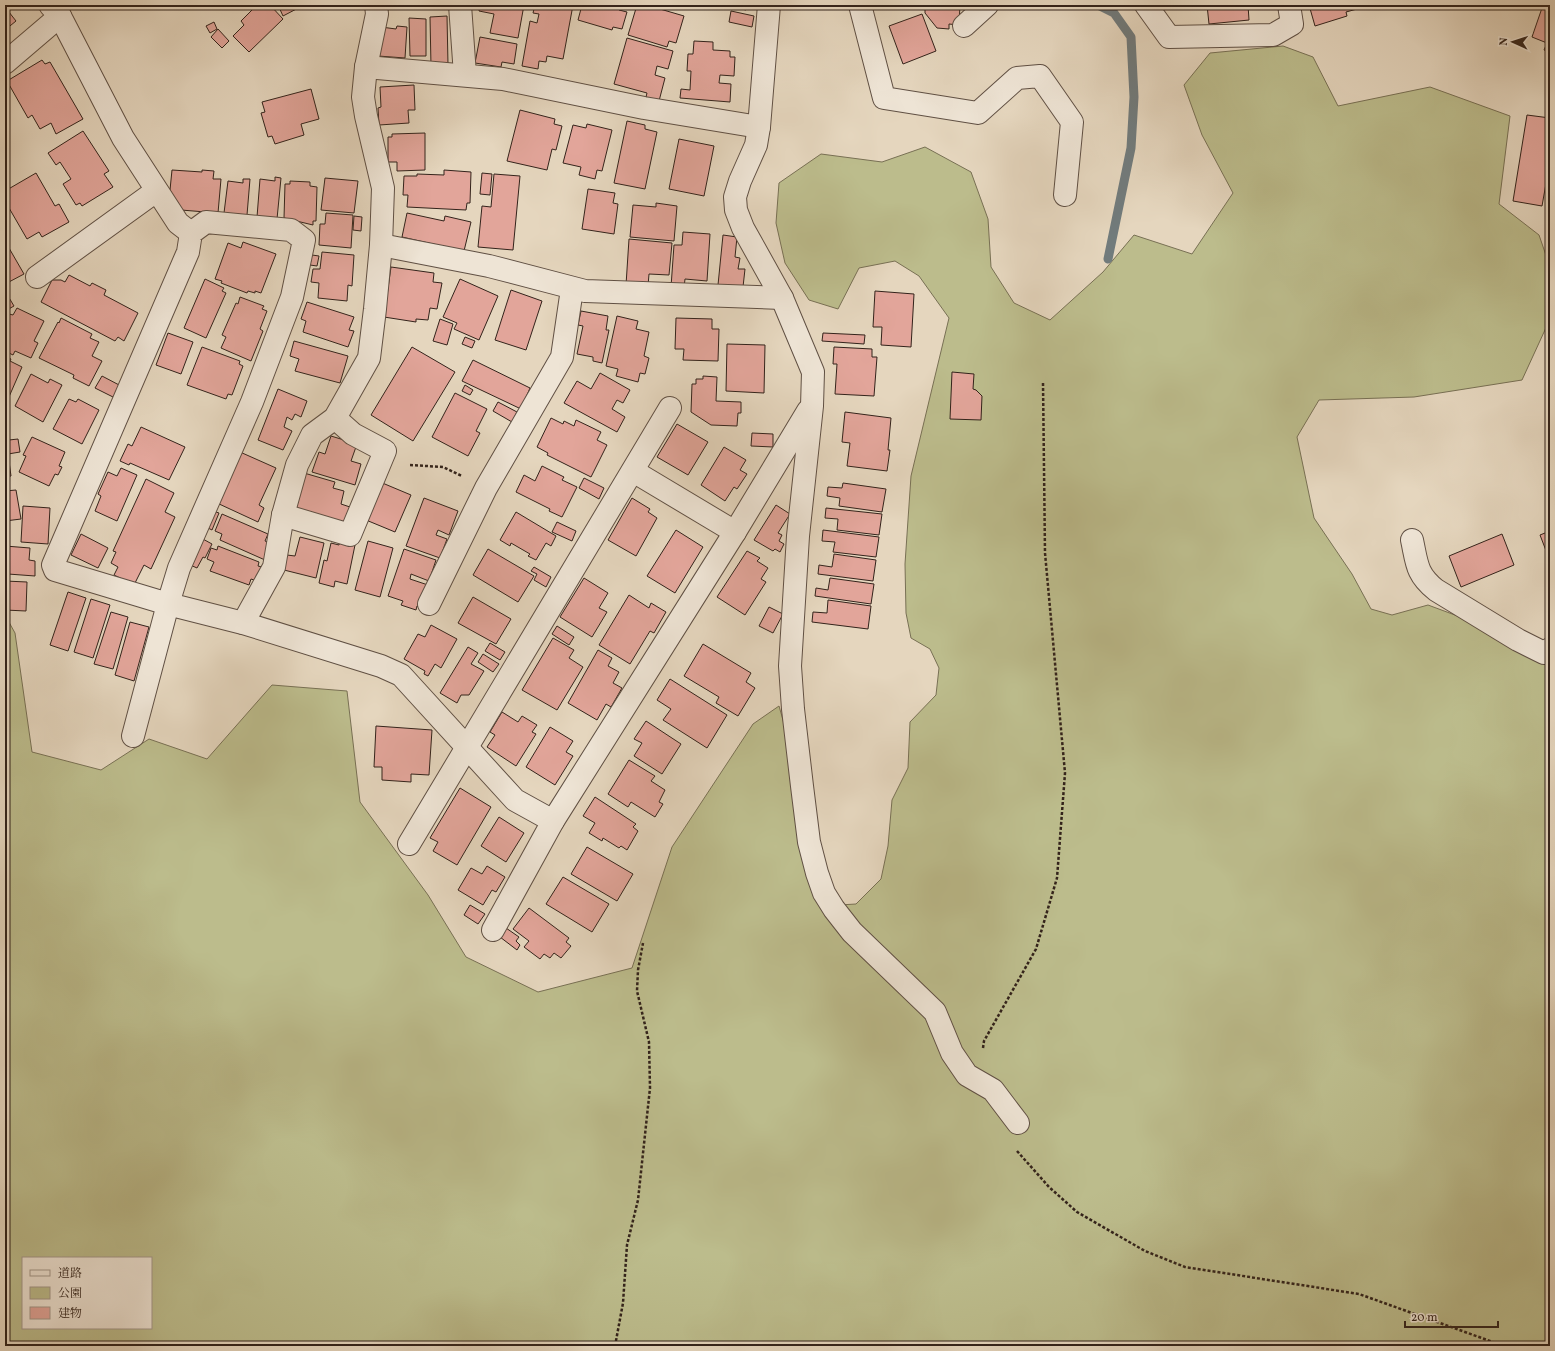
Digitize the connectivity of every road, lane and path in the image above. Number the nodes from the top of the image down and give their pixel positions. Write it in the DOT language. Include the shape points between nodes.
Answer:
graph roads {
  1 [pos="376,5"];
  2 [pos="460,5"];
  3 [pos="769,5"];
  4 [pos="860,5"];
  5 [pos="988,5"];
  6 [pos="1146,5"];
  7 [pos="1289,5"];
  8 [pos="55,11"];
  9 [pos="964,26"];
  10 [pos="5,63"];
  11 [pos="366,67"];
  12 [pos="465,75"];
  13 [pos="759,127"];
  14 [pos="156,191"];
  15 [pos="1065,195"];
  16 [pos="191,233"];
  17 [pos="381,245"];
  18 [pos="37,276"];
  19 [pos="572,289"];
  20 [pos="782,298"];
  21 [pos="1042,383"];
  22 [pos="812,406"];
  23 [pos="670,408"];
  24 [pos="335,418"];
  25 [pos="384,452"];
  26 [pos="633,471"];
  27 [pos="486,488"];
  28 [pos="283,515"];
  29 [pos="736,532"];
  30 [pos="1412,540"];
  31 [pos="168,604"];
  32 [pos="429,604"];
  33 [pos="243,623"];
  34 [pos="1550,649"];
  35 [pos="133,736"];
  36 [pos="468,747"];
  37 [pos="553,821"];
  38 [pos="409,844"];
  39 [pos="493,930"];
  40 [pos="643,943"];
  41 [pos="983,1048"];
  42 [pos="1018,1123"];
  43 [pos="1014,1148"];
  44 [pos="615,1346"];
  45 [pos="1504,1346"];
  1 -- 11 [label="street" via="377,14"];
  2 -- 12 [label="street"];
  3 -- 13 [label="street"];
  4 -- 15 [label="street" via="884,98 978,112 1016,78 1040,76 1072,122"];
  5 -- 9 [label="street"];
  6 -- 7 [label="street" via="1169,37 1273,35 1292,24"];
  8 -- 10 [label="street"];
  8 -- 14 [label="street" via="123,138"];
  11 -- 12 [label="street"];
  11 -- 17 [label="street" via="363,97 383,188"];
  12 -- 13 [label="street" via="503,79 644,108"];
  13 -- 20 [label="street" via="756,145 735,198 736,210 743,228"];
  14 -- 16 [label="street" via="178,223"];
  14 -- 18 [label="street"];
  16 -- 31 [label="street" via="188,252 53,565 55,570"];
  16 -- 31 [label="street" via="206,222 291,230 304,240 292,297 252,402 179,568"];
  17 -- 19 [label="street" via="489,266"];
  17 -- 24 [label="street" via="369,358"];
  19 -- 20 [label="street"];
  19 -- 27 [label="street" via="562,357"];
  20 -- 22 [label="street" via="813,372"];
  21 -- 41 [label="path" via="1044,553 1065,773 1056,878 1036,949 984,1040"];
  22 -- 29 [label="street"];
  22 -- 42 [label="street" via="798,536 790,666 805,807 817,873 834,909 852,932 935,1012 952,1053 967,1075 993,1090"];
  23 -- 26 [label="street"];
  24 -- 25 [label="street" via="353,434"];
  24 -- 28 [label="street" via="312,435 297,465"];
  25 -- 27 [label="path" via="409,465 443,467"];
  25 -- 28 [label="street" via="350,535"];
  26 -- 29 [label="street"];
  26 -- 36 [label="street"];
  27 -- 32 [label="street"];
  28 -- 33 [label="street" via="274,567"];
  29 -- 37 [label="street"];
  30 -- 34 [label="street" via="1418,570 1425,581 1436,590 1518,640 1544,653"];
  31 -- 33 [label="street"];
  31 -- 35 [label="street"];
  33 -- 36 [label="street" via="380,666 401,676"];
  36 -- 37 [label="street" via="514,800"];
  36 -- 38 [label="street"];
  37 -- 39 [label="street"];
  40 -- 44 [label="path" via="637,991 649,1042 650,1088 638,1200 627,1245 623,1303"];
  43 -- 45 [label="path" via="1049,1187 1077,1212 1145,1251 1186,1267 1359,1294"];
}
